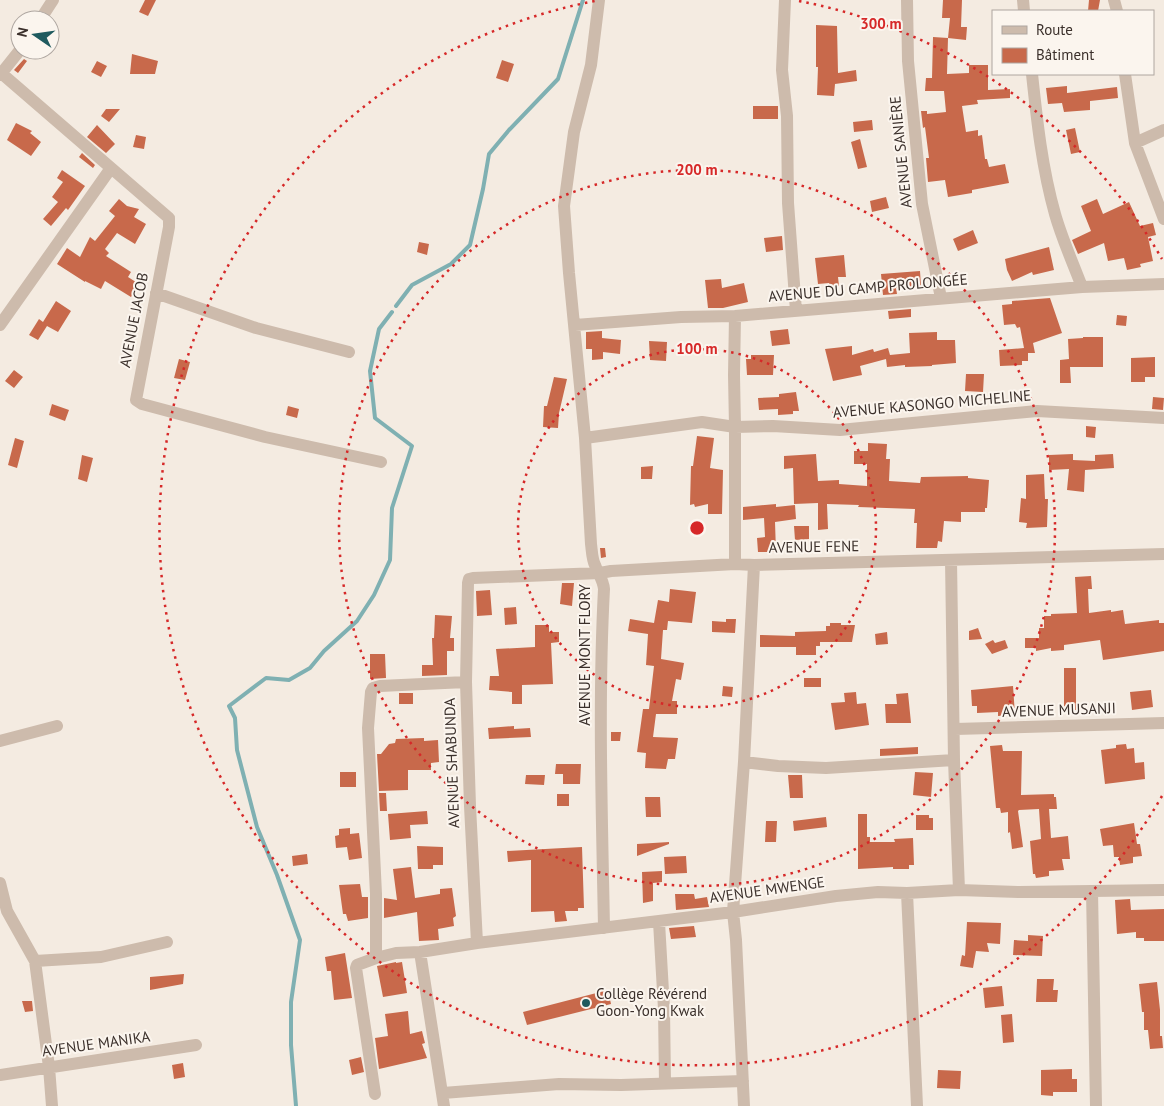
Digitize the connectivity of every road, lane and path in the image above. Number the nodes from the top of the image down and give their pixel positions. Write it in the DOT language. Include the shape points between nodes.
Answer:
graph roads {
  1 [pos="599,0"];
  2 [pos="785,0"];
  3 [pos="907,0"];
  4 [pos="11,60"];
  5 [pos="0,73"];
  6 [pos="1032,75"];
  7 [pos="1125,75"];
  8 [pos="1164,130"];
  9 [pos="1136,144"];
  10 [pos="112,168"];
  11 [pos="1164,219"];
  12 [pos="1164,284"];
  13 [pos="1082,287"];
  14 [pos="156,293"];
  15 [pos="941,298"];
  16 [pos="796,310"];
  17 [pos="735,316"];
  18 [pos="0,325"];
  19 [pos="575,325"];
  20 [pos="350,352"];
  21 [pos="1164,418"];
  22 [pos="735,427"];
  23 [pos="585,438"];
  24 [pos="380,462"];
  25 [pos="1164,554"];
  26 [pos="951,560"];
  27 [pos="735,564"];
  28 [pos="754,565"];
  29 [pos="600,574"];
  30 [pos="468,583"];
  31 [pos="466,682"];
  32 [pos="1164,723"];
  33 [pos="57,726"];
  34 [pos="955,730"];
  35 [pos="0,741"];
  36 [pos="954,760"];
  37 [pos="744,762"];
  38 [pos="0,883"];
  39 [pos="959,890"];
  40 [pos="1164,890"];
  41 [pos="1092,891"];
  42 [pos="908,893"];
  43 [pos="3,912"];
  44 [pos="733,912"];
  45 [pos="659,922"];
  46 [pos="604,928"];
  47 [pos="167,942"];
  48 [pos="477,943"];
  49 [pos="420,952"];
  50 [pos="376,958"];
  51 [pos="35,961"];
  52 [pos="196,1045"];
  53 [pos="49,1067"];
  54 [pos="0,1075"];
  55 [pos="743,1081"];
  56 [pos="665,1084"];
  57 [pos="442,1093"];
  58 [pos="375,1094"];
  59 [pos="52,1106"];
  60 [pos="444,1106"];
  61 [pos="744,1106"];
  62 [pos="917,1106"];
  63 [pos="1096,1106"];
  1 -- 19 [label="street, AVENUE MONT FLORY" via="591,65 574,132 564,206"];
  2 -- 16 [label="street" via="782,70"];
  3 -- 15 [label="street, AVENUE SANIÈRE" via="908,61 922,204"];
  4 -- 5 [label="street"];
  5 -- 10 [label="street, AVENUE JACOB"];
  6 -- 13 [label="street" via="1046,176 1056,216"];
  7 -- 9 [label="street"];
  8 -- 9 [label="street"];
  9 -- 11 [label="street"];
  10 -- 14 [label="street, AVENUE JACOB" via="169,218"];
  10 -- 18 [label="street"];
  12 -- 13 [label="street, AVENUE DU CAMP PROLONGÉE"];
  13 -- 15 [label="street, AVENUE DU CAMP PROLONGÉE"];
  14 -- 20 [label="street" via="256,328"];
  14 -- 24 [label="street, AVENUE JACOB" via="136,400 265,437"];
  15 -- 16 [label="street, AVENUE DU CAMP PROLONGÉE"];
  16 -- 17 [label="street, AVENUE DU CAMP PROLONGÉE"];
  17 -- 19 [label="street, AVENUE DU CAMP PROLONGÉE" via="681,316"];
  17 -- 22 [label="street"];
  19 -- 23 [label="street, AVENUE MONT FLORY"];
  21 -- 22 [label="street, AVENUE KASONGO MICHELINE" via="1037,411 840,430"];
  22 -- 23 [label="street, AVENUE KASONGO MICHELINE" via="696,422"];
  22 -- 27 [label="street"];
  23 -- 29 [label="street, AVENUE MONT FLORY" via="591,544 593,560"];
  25 -- 26 [label="street, AVENUE FENE"];
  26 -- 28 [label="street, AVENUE FENE"];
  26 -- 34 [label="street"];
  27 -- 28 [label="street, AVENUE FENE"];
  27 -- 29 [label="street, AVENUE FENE"];
  28 -- 37 [label="street"];
  29 -- 30 [label="street, AVENUE FENE" via="473,578"];
  29 -- 46 [label="street, AVENUE MONT FLORY" via="604,588 600,761"];
  30 -- 31 [label="street, AVENUE SHABUNDA"];
  31 -- 48 [label="street, AVENUE SHABUNDA"];
  31 -- 50 [label="street" via="380,686 371,692 368,728"];
  32 -- 34 [label="street, AVENUE MUSANJI"];
  33 -- 35 [label="street"];
  34 -- 36 [label="street"];
  36 -- 37 [label="street" via="826,768"];
  36 -- 39 [label="street"];
  37 -- 44 [label="street"];
  38 -- 43 [label="street"];
  39 -- 41 [label="street, AVENUE MWENGE"];
  39 -- 42 [label="street, AVENUE MWENGE"];
  40 -- 41 [label="street, AVENUE MWENGE"];
  41 -- 63 [label="street"];
  42 -- 44 [label="street, AVENUE MWENGE" via="836,896"];
  42 -- 62 [label="street"];
  43 -- 51 [label="street"];
  44 -- 45 [label="street, AVENUE MWENGE"];
  44 -- 55 [label="street"];
  45 -- 46 [label="street, AVENUE MWENGE"];
  45 -- 56 [label="street"];
  46 -- 48 [label="street, AVENUE MWENGE"];
  47 -- 51 [label="street" via="101,957"];
  48 -- 49 [label="street, AVENUE MWENGE"];
  49 -- 50 [label="street, AVENUE MWENGE"];
  49 -- 57 [label="street"];
  50 -- 58 [label="street, AVENUE MWENGE" via="356,968"];
  51 -- 53 [label="street"];
  52 -- 53 [label="street, AVENUE MANIKA"];
  53 -- 54 [label="street, AVENUE MANIKA"];
  53 -- 59 [label="street"];
  55 -- 56 [label="street"];
  55 -- 61 [label="street"];
  56 -- 57 [label="street" via="559,1084"];
  57 -- 60 [label="street"];
}
